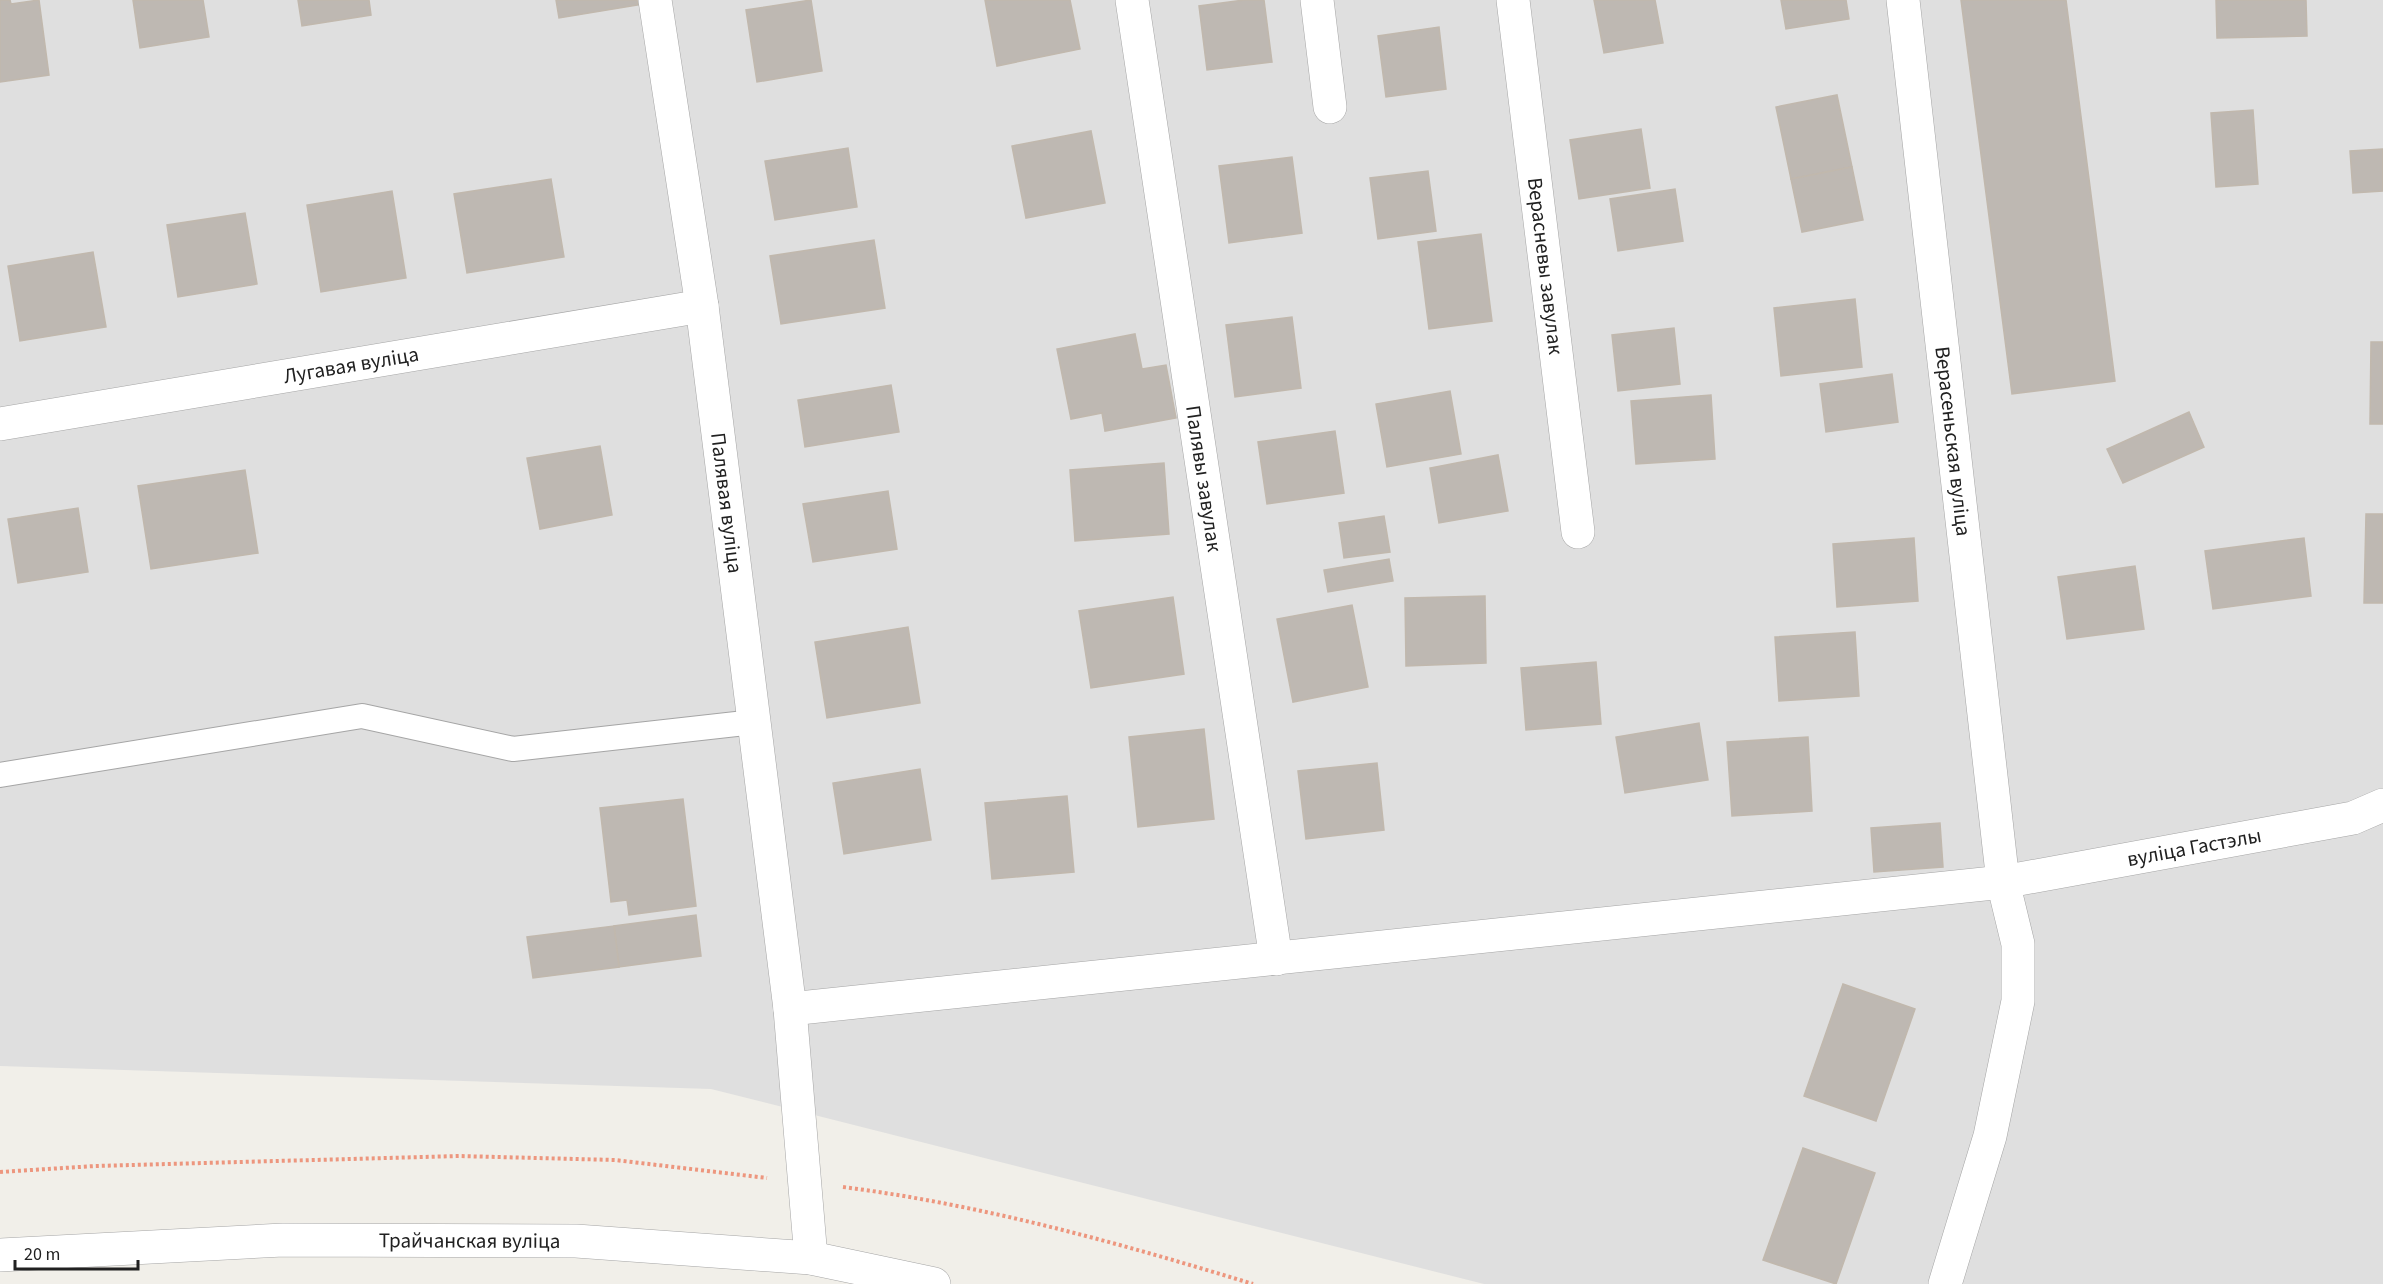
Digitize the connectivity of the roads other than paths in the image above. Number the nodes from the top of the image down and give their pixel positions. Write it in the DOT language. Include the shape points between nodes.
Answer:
graph roads {
  1 [pos="655,0"];
  2 [pos="1132,0"];
  3 [pos="1317,0"];
  4 [pos="1513,0"];
  5 [pos="1903,0"];
  6 [pos="1330,107"];
  7 [pos="702,306"];
  8 [pos="0,424"];
  9 [pos="1578,532"];
  10 [pos="754,722"];
  11 [pos="0,775"];
  12 [pos="2383,805"];
  13 [pos="2003,882"];
  14 [pos="1276,960"];
  15 [pos="790,1009"];
  16 [pos="0,1255"];
  17 [pos="811,1258"];
  18 [pos="934,1284"];
  19 [pos="1945,1284"];
  1 -- 7 [label="street, Палявая вуліца"];
  2 -- 14 [label="street, Палявы завулак"];
  3 -- 6 [label="street"];
  4 -- 9 [label="street, Верасневы завулак"];
  5 -- 13 [label="street, Верасеньская вуліца"];
  7 -- 8 [label="street, Лугавая вуліца"];
  7 -- 10 [label="street, Палявая вуліца"];
  10 -- 11 [label="lane" via="513,749 362,716"];
  10 -- 15 [label="street, Палявая вуліца"];
  12 -- 13 [label="street, вуліца Гастэлы" via="2353,818"];
  13 -- 14 [label="street, вуліца Гастэлы"];
  13 -- 19 [label="street, Верасеньская вуліца" via="2018,944 2018,1001 1990,1136"];
  14 -- 15 [label="street, вуліца Гастэлы"];
  15 -- 17 [label="street, Палявая вуліца"];
  16 -- 17 [label="street, Трайчанская вуліца" via="284,1240 576,1241"];
  17 -- 18 [label="street, Трайчанская вуліца"];
}
